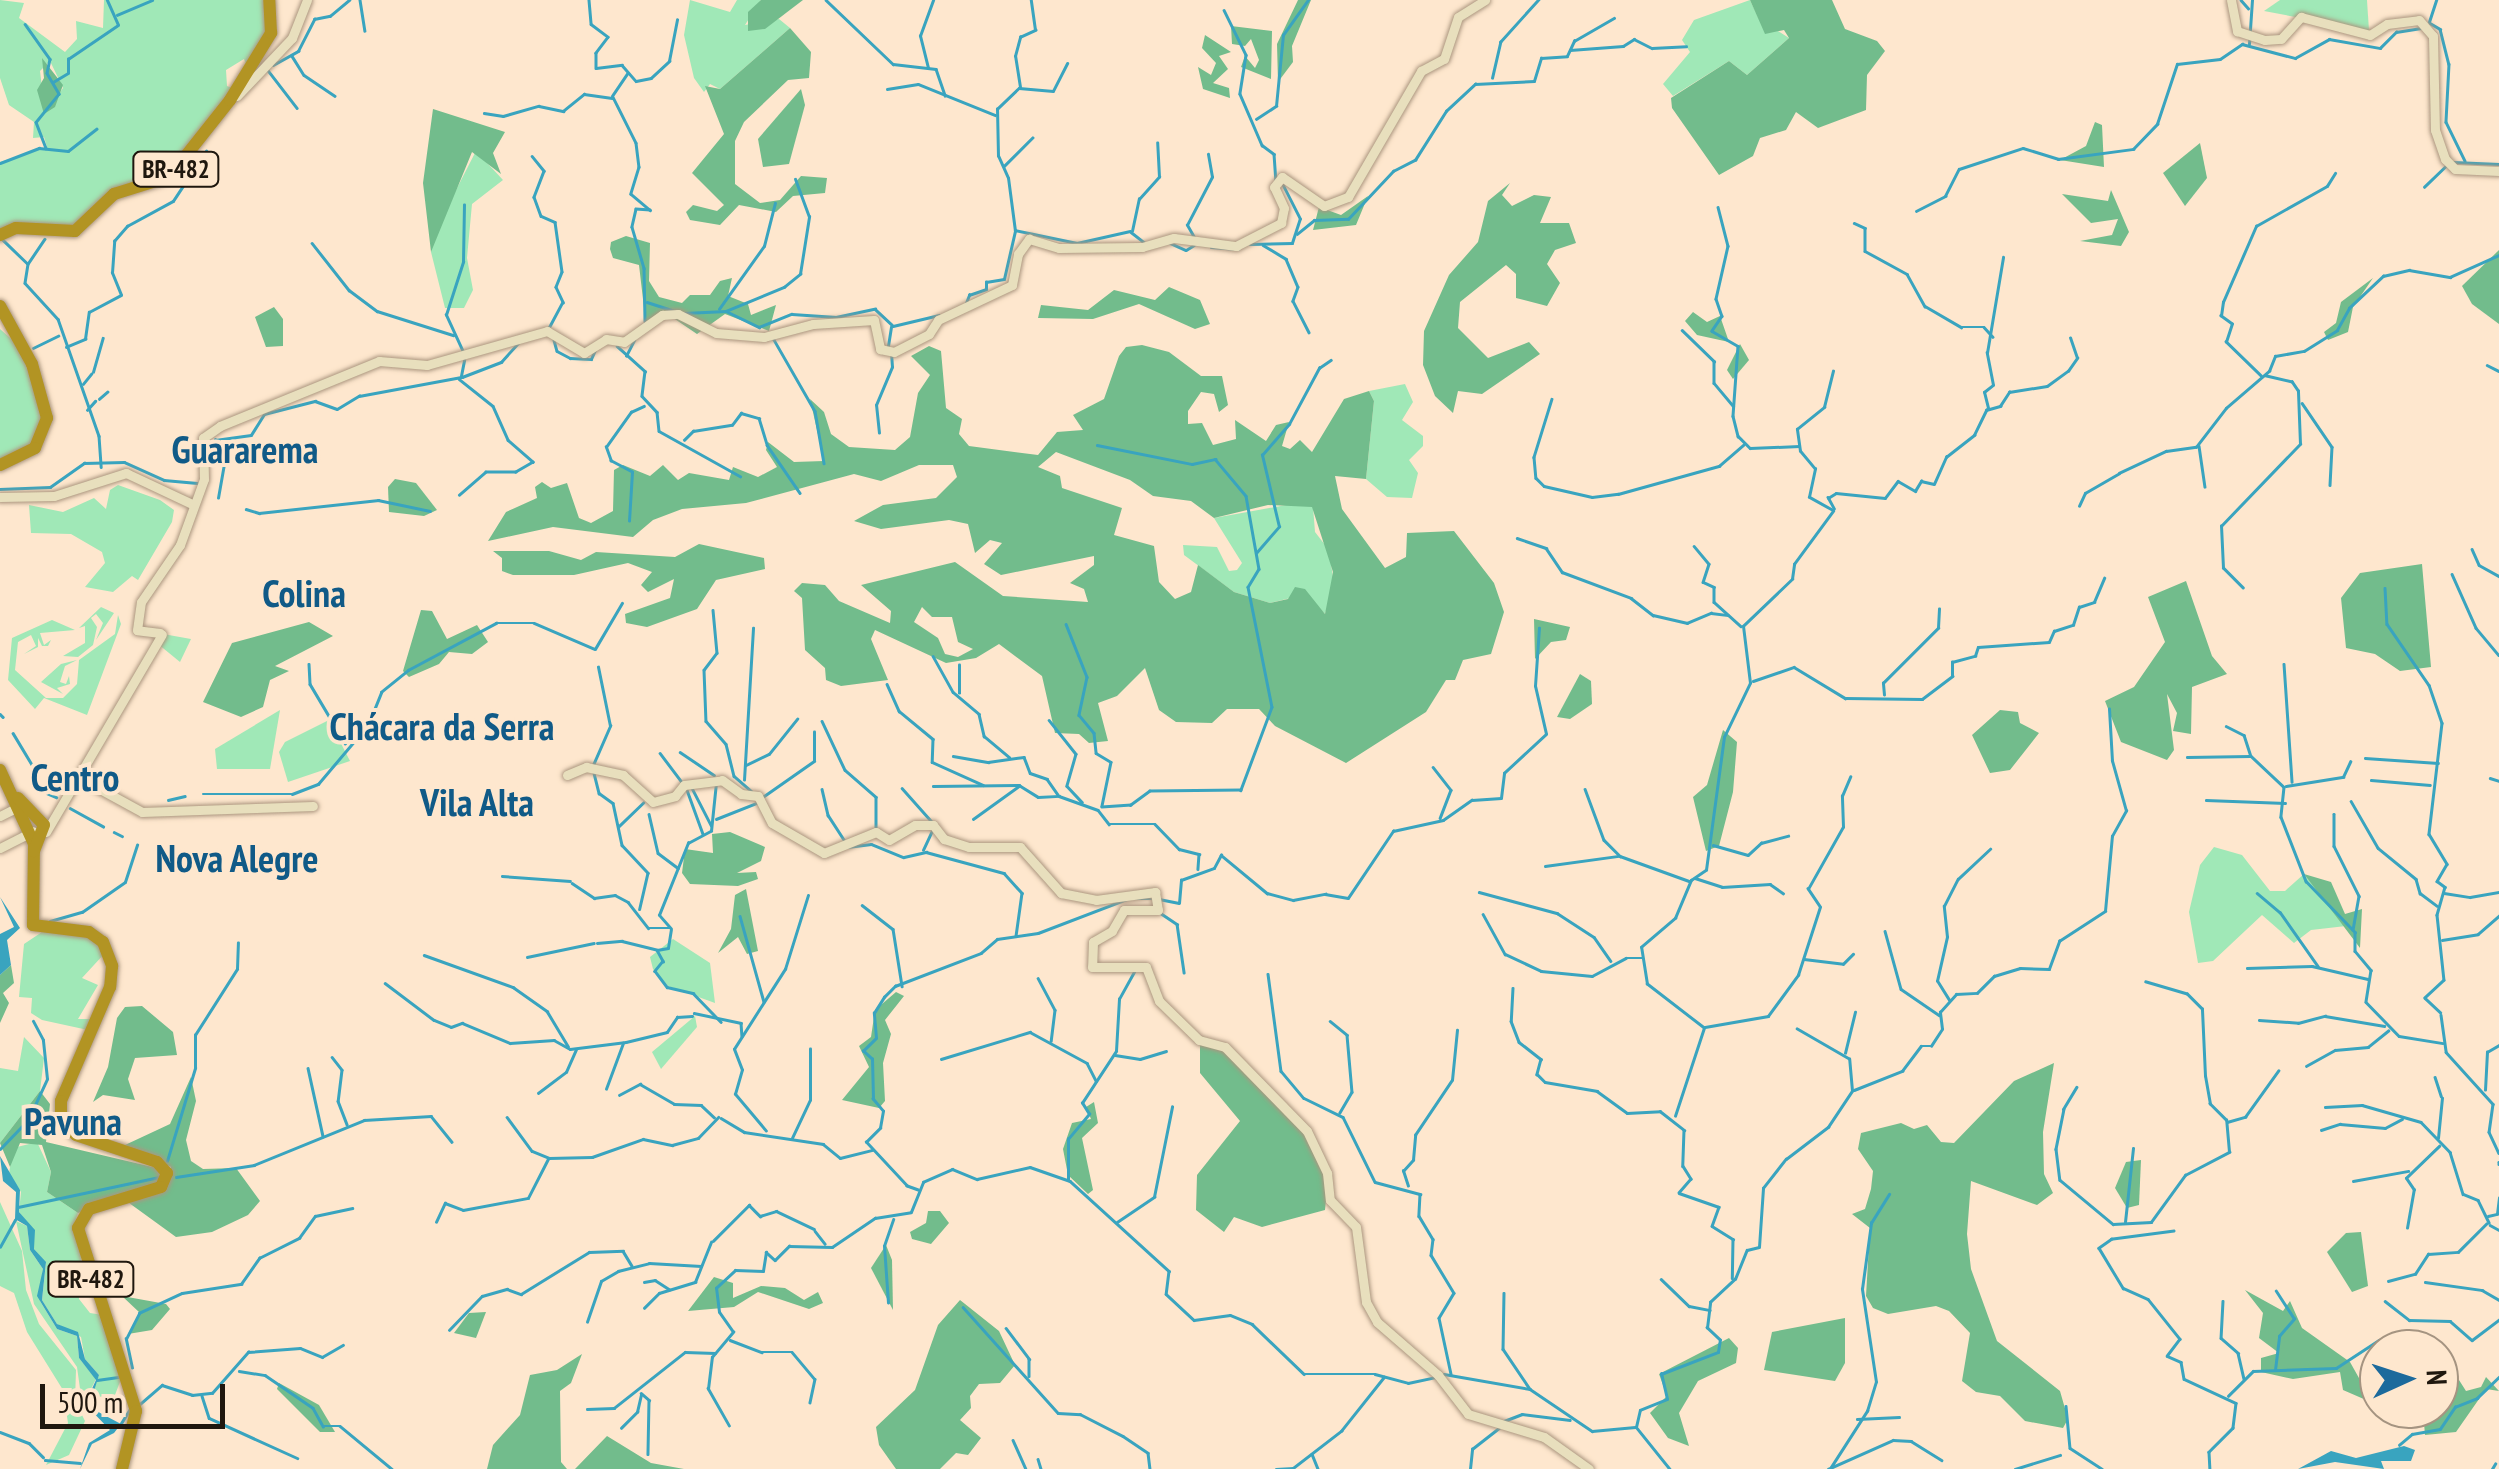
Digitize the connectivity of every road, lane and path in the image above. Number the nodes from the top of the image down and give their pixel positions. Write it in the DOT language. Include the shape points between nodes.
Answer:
graph roads {
  1 [pos="270,0"];
  2 [pos="307,0"];
  3 [pos="1486,0"];
  4 [pos="2231,0"];
  5 [pos="230,100"];
  6 [pos="2499,171"];
  7 [pos="0,235"];
  8 [pos="0,306"];
  9 [pos="0,465"];
  10 [pos="0,496"];
  11 [pos="194,505"];
  12 [pos="0,770"];
  13 [pos="568,775"];
  14 [pos="78,777"];
  15 [pos="21,806"];
  16 [pos="312,806"];
  17 [pos="0,816"];
  18 [pos="47,828"];
  19 [pos="30,834"];
  20 [pos="0,850"];
  21 [pos="34,851"];
  22 [pos="122,1469"];
  23 [pos="1589,1469"];
  1 -- 5 [label="highway, BR-482" via="274,28"];
  2 -- 5 [label="street" via="292,38"];
  3 -- 11 [label="street" via="1458,17 1444,60 1421,71 1348,197 1324,206 1282,177 1274,191 1284,220 1236,246 1174,238 1142,247 1059,248 1028,239 1012,285 938,320 929,334 894,352 880,349 874,320 812,324 764,337 716,333 678,314 647,321 629,339 598,342 584,353 558,334 528,333 426,365 378,360 208,432"];
  4 -- 6 [label="street" via="2237,31 2265,40 2281,39 2301,17 2370,35 2387,24 2419,20 2433,36 2435,130 2445,159 2454,168"];
  5 -- 7 [label="highway, BR-482" via="165,180 114,194 75,232 16,228"];
  8 -- 9 [label="highway" via="32,364 47,418 36,448"];
  10 -- 11 [label="street" via="54,496 131,473"];
  11 -- 14 [label="street" via="180,545 143,597 137,630 161,634"];
  12 -- 15 [label="highway, BR-482"];
  13 -- 23 [label="street" via="586,766 623,775 653,802 684,786 722,780 758,796 772,823 824,853 876,832 888,840 916,825 932,825 944,839 969,848 1020,847 1060,893 1096,900 1155,892 1154,913 1124,910 1112,931 1088,948 1092,967 1146,968 1159,1002 1199,1040 1226,1047 1307,1131 1327,1173 1330,1200 1356,1227 1366,1302 1468,1414 1544,1437"];
  14 -- 16 [label="street" via="142,812"];
  14 -- 18 [label="street"];
  15 -- 17 [label="street"];
  15 -- 18 [label="highway, BR-482"];
  15 -- 19 [label="highway, BR-482"];
  18 -- 19 [label="street"];
  18 -- 21 [label="highway"];
  19 -- 20 [label="street"];
  19 -- 21 [label="highway, BR-482"];
  21 -- 22 [label="highway, BR-482" via="33,921 94,934 112,966 110,986 61,1102 61,1120 76,1136 157,1162 167,1173 164,1185 89,1209 78,1228 136,1411"];
}
